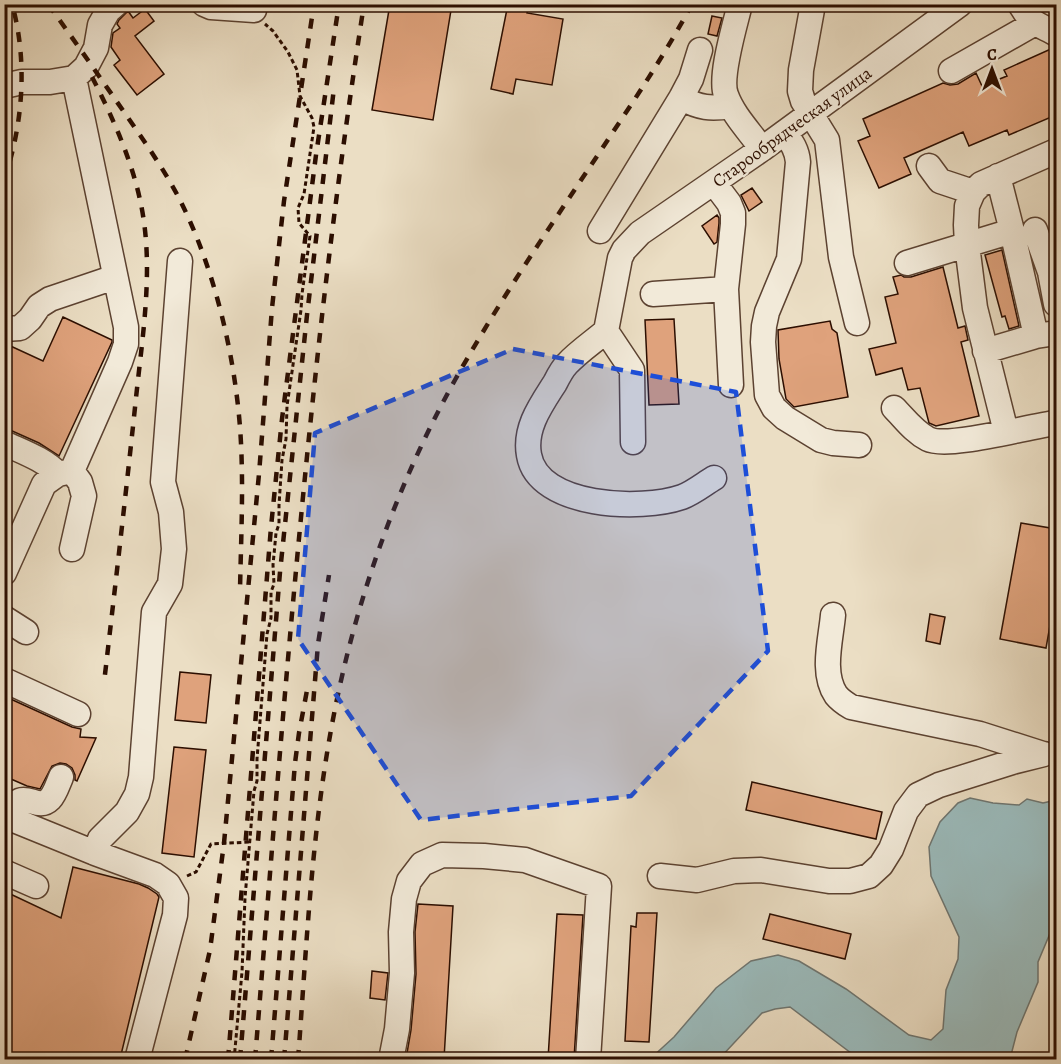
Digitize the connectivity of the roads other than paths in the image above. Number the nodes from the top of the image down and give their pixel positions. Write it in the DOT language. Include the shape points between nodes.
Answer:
graph roads {
  1 [pos="116,4"];
  2 [pos="204,4"];
  3 [pos="740,4"];
  4 [pos="813,4"];
  5 [pos="960,4"];
  6 [pos="1020,4"];
  7 [pos="252,10"];
  8 [pos="1035,23"];
  9 [pos="1056,34"];
  10 [pos="700,50"];
  11 [pos="951,71"];
  12 [pos="74,78"];
  13 [pos="4,86"];
  14 [pos="681,98"];
  15 [pos="731,106"];
  16 [pos="811,114"];
  17 [pos="785,133"];
  18 [pos="762,149"];
  19 [pos="1056,151"];
  20 [pos="929,166"];
  21 [pos="998,176"];
  22 [pos="714,183"];
  23 [pos="973,192"];
  24 [pos="1024,230"];
  25 [pos="600,231"];
  26 [pos="967,245"];
  27 [pos="180,261"];
  28 [pos="907,263"];
  29 [pos="115,277"];
  30 [pos="726,290"];
  31 [pos="653,294"];
  32 [pos="1056,304"];
  33 [pos="857,323"];
  34 [pos="4,329"];
  35 [pos="606,331"];
  36 [pos="1046,334"];
  37 [pos="985,351"];
  38 [pos="731,385"];
  39 [pos="894,408"];
  40 [pos="1056,423"];
  41 [pos="1006,432"];
  42 [pos="633,442"];
  43 [pos="4,443"];
  44 [pos="859,445"];
  45 [pos="65,473"];
  46 [pos="714,478"];
  47 [pos="72,549"];
  48 [pos="4,573"];
  49 [pos="833,615"];
  50 [pos="4,618"];
  51 [pos="26,632"];
  52 [pos="4,680"];
  53 [pos="78,714"];
  54 [pos="1050,756"];
  55 [pos="61,777"];
  56 [pos="6,816"];
  57 [pos="95,853"];
  58 [pos="4,872"];
  59 [pos="660,876"];
  60 [pos="36,886"];
  61 [pos="137,1059"];
  62 [pos="391,1059"];
  63 [pos="588,1059"];
  1 -- 12 [label="street" via="100,25 87,67"];
  2 -- 7 [label="street"];
  3 -- 15 [label="street" via="724,78 724,93"];
  4 -- 16 [label="street" via="800,81 803,101"];
  5 -- 16 [label="street, Старообрядческая улица"];
  6 -- 8 [label="street"];
  8 -- 9 [label="street"];
  8 -- 11 [label="street"];
  10 -- 14 [label="street" via="692,79"];
  12 -- 13 [label="street"];
  12 -- 29 [label="street"];
  14 -- 15 [label="street" via="713,109"];
  14 -- 25 [label="street"];
  15 -- 18 [label="street"];
  16 -- 17 [label="street, Старообрядческая улица"];
  16 -- 33 [label="street" via="827,140 841,257"];
  17 -- 18 [label="street, Старообрядческая улица"];
  17 -- 44 [label="street" via="795,146 798,162 789,259 764,326 767,394 785,418 821,440"];
  18 -- 22 [label="street, Старообрядческая улица"];
  19 -- 21 [label="street"];
  20 -- 23 [label="street" via="940,181"];
  21 -- 23 [label="street"];
  21 -- 24 [label="street"];
  22 -- 30 [label="street" via="733,213"];
  22 -- 35 [label="street, Старообрядческая улица" via="640,233 624,250"];
  23 -- 26 [label="street" via="967,206"];
  24 -- 26 [label="street"];
  24 -- 32 [label="street" via="1050,272"];
  24 -- 36 [label="street"];
  26 -- 28 [label="street"];
  26 -- 37 [label="street"];
  27 -- 57 [label="street" via="163,482 174,549 170,584 154,612 141,777 128,812 100,839"];
  29 -- 34 [label="street" via="50,299 21,328"];
  29 -- 45 [label="street" via="126,344"];
  30 -- 31 [label="street"];
  30 -- 38 [label="street"];
  35 -- 42 [label="street" via="632,370"];
  35 -- 46 [label="street" via="566,364 535,416 528,454 533,471 563,492 609,503 651,503 683,497"];
  36 -- 37 [label="street"];
  37 -- 41 [label="street"];
  39 -- 41 [label="street" via="930,440 949,443"];
  40 -- 41 [label="street"];
  43 -- 45 [label="street"];
  45 -- 47 [label="street" via="80,482 84,496"];
  45 -- 48 [label="street" via="45,484"];
  49 -- 54 [label="street" via="830,683 838,698 851,707 980,734"];
  50 -- 51 [label="street"];
  52 -- 53 [label="street"];
  54 -- 59 [label="street" via="1012,762 918,795 906,811 891,849 869,876 829,881 761,870 734,871 697,880"];
  55 -- 56 [label="street" via="48,801 17,801"];
  56 -- 57 [label="street"];
  57 -- 61 [label="street" via="155,875 168,884 176,898 175,915"];
  58 -- 60 [label="street"];
  62 -- 63 [label="street" via="402,973 404,900 409,881 422,864 442,855 525,860 599,885"];
}
